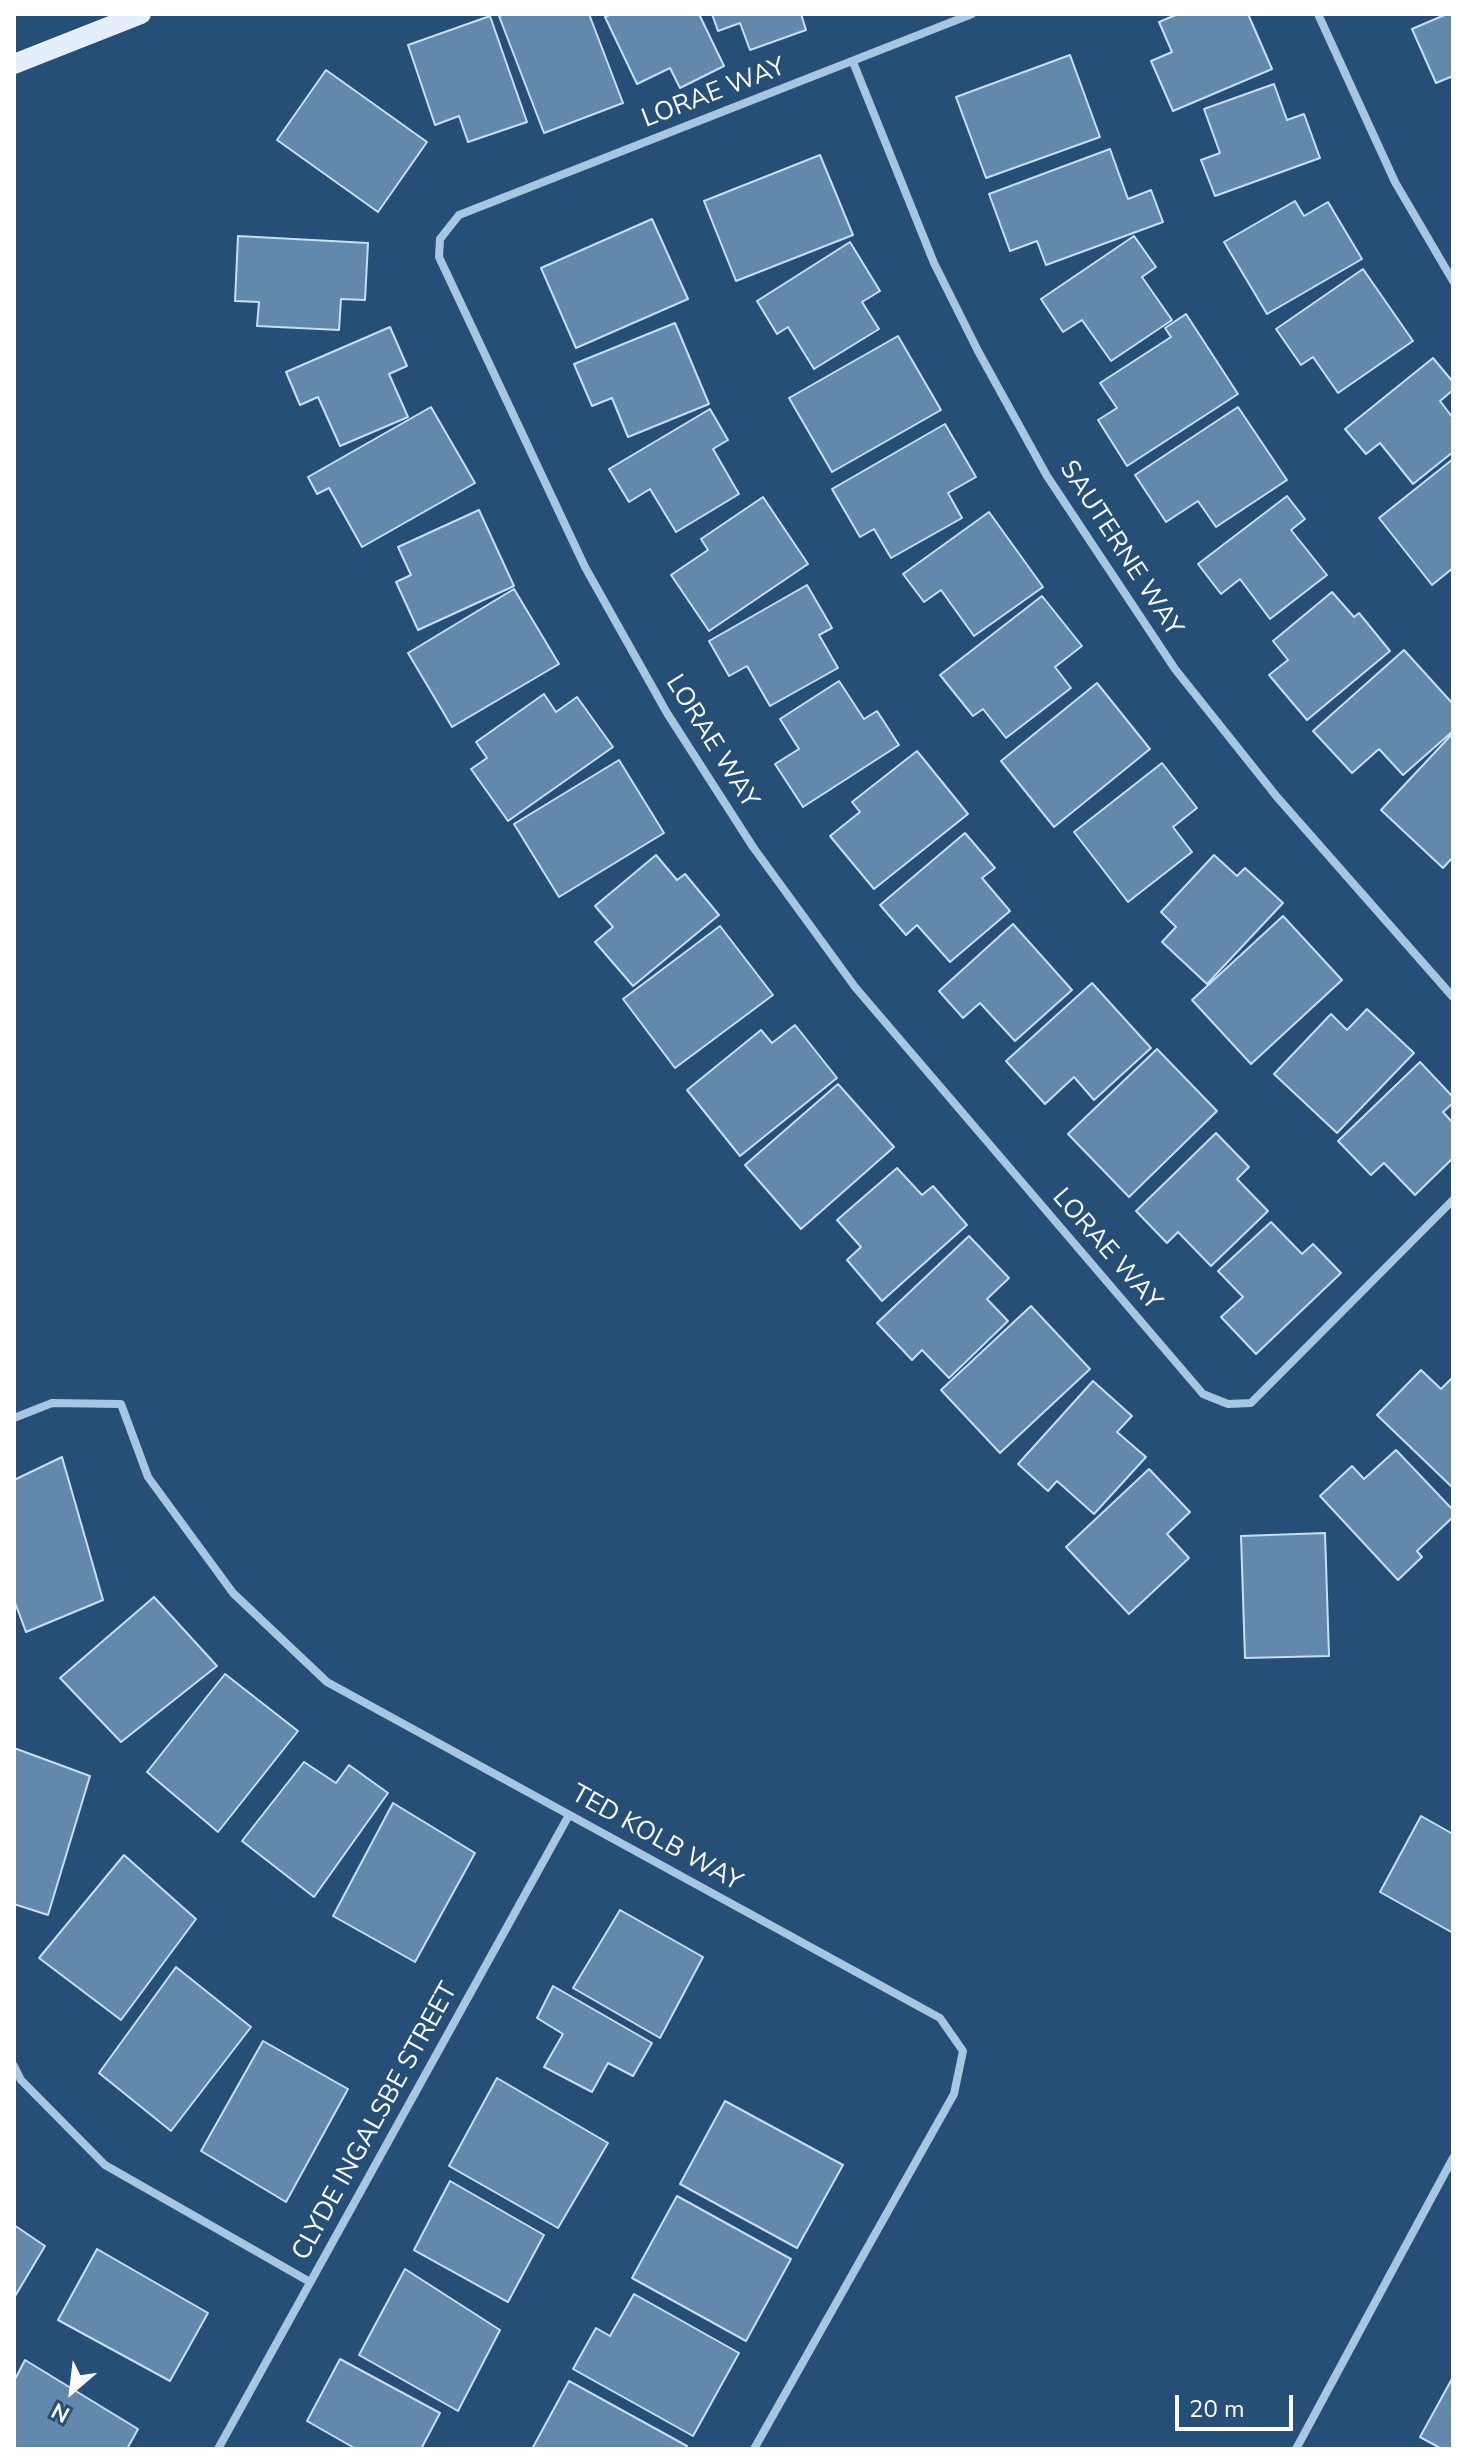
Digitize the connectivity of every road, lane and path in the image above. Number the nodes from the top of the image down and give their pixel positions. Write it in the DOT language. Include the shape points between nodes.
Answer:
graph roads {
  1 [pos="141,14"];
  2 [pos="972,14"];
  3 [pos="1318,14"];
  4 [pos="853,62"];
  5 [pos="14,64"];
  6 [pos="1453,281"];
  7 [pos="1453,997"];
  8 [pos="1453,1200"];
  9 [pos="14,1418"];
  10 [pos="569,1815"];
  11 [pos="14,2066"];
  12 [pos="1453,2158"];
  13 [pos="310,2282"];
  14 [pos="218,2449"];
  15 [pos="754,2449"];
  16 [pos="1296,2449"];
  1 -- 5 [label="main road"];
  2 -- 4 [label="street, LORAE WAY"];
  3 -- 6 [label="street" via="1395,182"];
  4 -- 7 [label="street, SAUTERNE WAY" via="934,263 1047,476 1175,669 1277,797"];
  4 -- 8 [label="street, LORAE WAY" via="459,215 440,239 439,257 585,567 667,713 855,987 1203,1394 1228,1404 1251,1403"];
  9 -- 10 [label="street, TED KOLB WAY" via="52,1403 121,1404 148,1477 233,1593 327,1682"];
  10 -- 13 [label="street, CLYDE INGALSBE STREET"];
  10 -- 15 [label="street, TED KOLB WAY" via="940,2018 963,2051 954,2094"];
  11 -- 13 [label="street" via="21,2080 105,2165"];
  12 -- 16 [label="street"];
  13 -- 14 [label="street, CLYDE INGALSBE STREET"];
}
